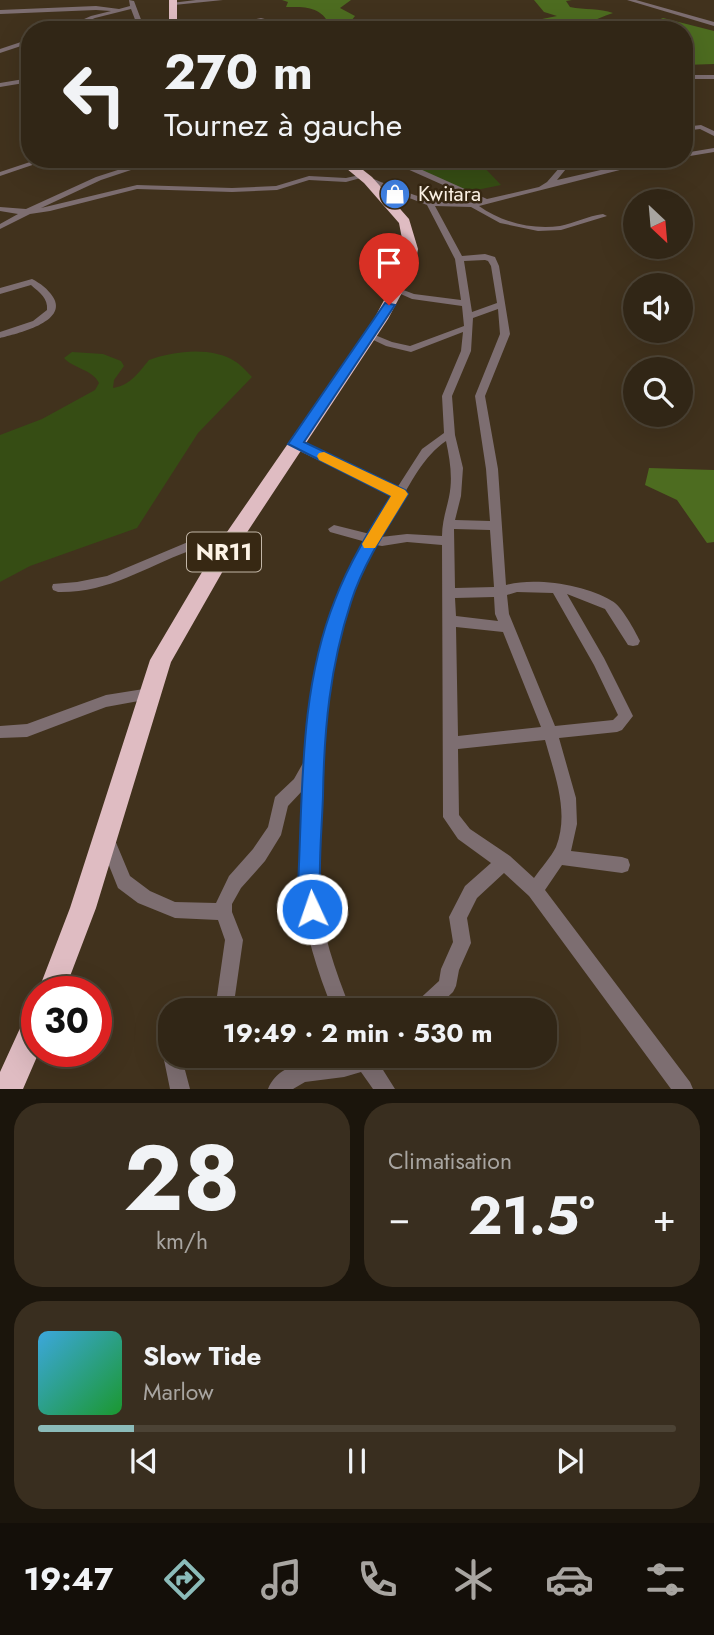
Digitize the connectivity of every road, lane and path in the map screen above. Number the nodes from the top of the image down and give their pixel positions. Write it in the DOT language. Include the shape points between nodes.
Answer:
graph roads {
  1 [pos="220,0"];
  2 [pos="630,0"];
  3 [pos="174,2"];
  4 [pos="132,4"];
  5 [pos="117,10"];
  6 [pos="702,11"];
  7 [pos="0,12"];
  8 [pos="678,12"];
  9 [pos="85,21"];
  10 [pos="139,21"];
  11 [pos="173,21"];
  12 [pos="714,24"];
  13 [pos="21,44"];
  14 [pos="0,51"];
  15 [pos="693,77"];
  16 [pos="714,77"];
  17 [pos="21,82"];
  18 [pos="0,85"];
  19 [pos="693,128"];
  20 [pos="714,134"];
  21 [pos="714,150"];
  22 [pos="693,154"];
  23 [pos="21,167"];
  24 [pos="133,168"];
  25 [pos="410,168"];
  26 [pos="563,168"];
  27 [pos="620,168"];
  28 [pos="356,170"];
  29 [pos="0,174"];
  30 [pos="550,184"];
  31 [pos="487,202"];
  32 [pos="430,203"];
  33 [pos="473,205"];
  34 [pos="0,209"];
  35 [pos="23,212"];
  36 [pos="603,216"];
  37 [pos="0,227"];
  38 [pos="459,259"];
  39 [pos="0,291"];
  40 [pos="398,291"];
  41 [pos="501,304"];
  42 [pos="468,316"];
  43 [pos="0,335"];
  44 [pos="370,336"];
  45 [pos="450,435"];
  46 [pos="295,444"];
  47 [pos="400,494"];
  48 [pos="448,524"];
  49 [pos="496,526"];
  50 [pos="334,529"];
  51 [pos="372,538"];
  52 [pos="449,541"];
  53 [pos="225,550"];
  54 [pos="58,587"];
  55 [pos="556,587"];
  56 [pos="499,592"];
  57 [pos="450,593"];
  58 [pos="451,621"];
  59 [pos="505,627"];
  60 [pos="633,640"];
  61 [pos="150,694"];
  62 [pos="551,731"];
  63 [pos="0,732"];
  64 [pos="452,743"];
  65 [pos="315,755"];
  66 [pos="105,835"];
  67 [pos="559,857"];
  68 [pos="504,862"];
  69 [pos="622,865"];
  70 [pos="535,890"];
  71 [pos="223,912"];
  72 [pos="56,976"];
  73 [pos="226,998"];
  74 [pos="338,998"];
  75 [pos="434,998"];
  76 [pos="21,1059"];
  77 [pos="175,1068"];
  78 [pos="337,1068"];
  79 [pos="372,1068"];
  80 [pos="8,1089"];
  81 [pos="180,1089"];
  82 [pos="278,1089"];
  83 [pos="384,1089"];
  84 [pos="683,1089"];
  1 -- 3 [label="street"];
  2 -- 8 [label="street"];
  3 -- 11 [label="highway"];
  4 -- 5 [label="street"];
  4 -- 10 [label="street"];
  5 -- 7 [label="street"];
  5 -- 9 [label="street"];
  6 -- 8 [label="street"];
  8 -- 12 [label="street"];
  13 -- 14 [label="street"];
  15 -- 16 [label="street"];
  17 -- 18 [label="street"];
  19 -- 20 [label="street"];
  21 -- 22 [label="street"];
  23 -- 29 [label="street"];
  24 -- 35 [label="street"];
  25 -- 31 [label="street"];
  26 -- 30 [label="street"];
  27 -- 30 [label="street"];
  28 -- 32 [label="street"];
  28 -- 35 [label="street" via="346,180 309,178 277,188 137,187"];
  28 -- 40 [label="highway, NR11" via="405,222 411,259"];
  30 -- 31 [label="street"];
  31 -- 33 [label="street"];
  32 -- 33 [label="street"];
  32 -- 38 [label="street"];
  33 -- 36 [label="street" via="503,221 543,228"];
  34 -- 35 [label="street"];
  35 -- 37 [label="street"];
  38 -- 41 [label="street" via="492,259"];
  38 -- 42 [label="street"];
  39 -- 43 [label="street" via="32,282 51,296 54,305 41,320"];
  40 -- 42 [label="street"];
  40 -- 44 [label="highway, NR11"];
  41 -- 42 [label="street"];
  41 -- 49 [label="street" via="505,334 480,396 488,432"];
  42 -- 44 [label="street" via="411,349"];
  42 -- 45 [label="street" via="466,351 447,396"];
  44 -- 46 [label="highway, NR11"];
  45 -- 47 [label="street" via="429,446"];
  45 -- 48 [label="street" via="457,468"];
  46 -- 47 [label="street"];
  46 -- 53 [label="highway, NR11"];
  47 -- 51 [label="street"];
  48 -- 49 [label="street"];
  48 -- 52 [label="street"];
  49 -- 56 [label="street"];
  50 -- 51 [label="street"];
  51 -- 52 [label="street" via="382,542 407,538"];
  51 -- 65 [label="street" via="343,600 324,666"];
  52 -- 57 [label="street"];
  53 -- 54 [label="street" via="188,547 100,585"];
  53 -- 61 [label="highway, NR11" via="173,636"];
  55 -- 56 [label="street"];
  55 -- 60 [label="street" via="610,605"];
  55 -- 62 [label="street" via="626,716 617,726"];
  56 -- 57 [label="street"];
  56 -- 59 [label="street"];
  57 -- 58 [label="street"];
  58 -- 59 [label="street"];
  58 -- 64 [label="street"];
  59 -- 62 [label="street"];
  61 -- 63 [label="street" via="106,701 40,726"];
  61 -- 66 [label="highway, NR11"];
  62 -- 64 [label="street"];
  62 -- 67 [label="street" via="568,798 569,824"];
  64 -- 68 [label="street" via="451,817 464,834"];
  65 -- 71 [label="street" via="299,784 281,802 275,830 235,882"];
  65 -- 74 [label="street" via="309,886"];
  66 -- 71 [label="street" via="124,882 144,897 175,910"];
  66 -- 72 [label="highway, NR11"];
  67 -- 69 [label="street"];
  67 -- 70 [label="street"];
  68 -- 70 [label="street"];
  68 -- 75 [label="street" via="471,892 458,917 462,943 447,986"];
  70 -- 84 [label="street"];
  71 -- 73 [label="street" via="234,940"];
  76 -- 80 [label="highway"];
  77 -- 81 [label="street"];
  78 -- 82 [label="street" via="297,1074"];
  79 -- 83 [label="street"];
}
